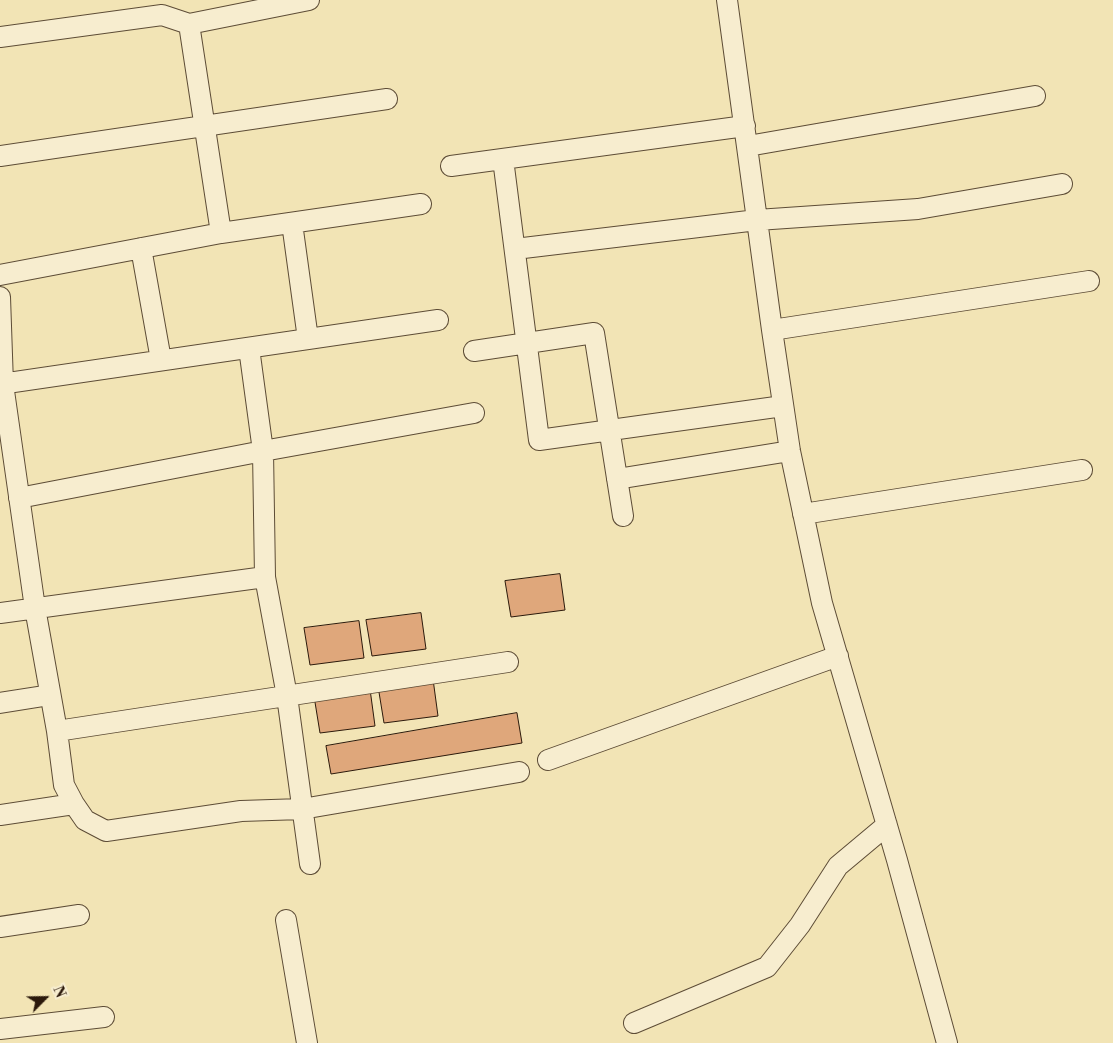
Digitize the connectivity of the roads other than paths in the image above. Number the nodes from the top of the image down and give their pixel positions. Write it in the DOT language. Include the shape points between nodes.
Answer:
graph roads {
  1 [pos="309,0"];
  2 [pos="727,0"];
  3 [pos="189,24"];
  4 [pos="0,37"];
  5 [pos="1035,96"];
  6 [pos="387,99"];
  7 [pos="204,126"];
  8 [pos="745,126"];
  9 [pos="748,146"];
  10 [pos="0,156"];
  11 [pos="503,159"];
  12 [pos="451,166"];
  13 [pos="1062,184"];
  14 [pos="421,204"];
  15 [pos="757,220"];
  16 [pos="292,223"];
  17 [pos="221,233"];
  18 [pos="141,248"];
  19 [pos="514,249"];
  20 [pos="0,274"];
  21 [pos="1089,281"];
  22 [pos="0,297"];
  23 [pos="438,320"];
  24 [pos="772,330"];
  25 [pos="308,339"];
  26 [pos="527,344"];
  27 [pos="250,348"];
  28 [pos="474,351"];
  29 [pos="161,360"];
  30 [pos="2,384"];
  31 [pos="782,406"];
  32 [pos="474,413"];
  33 [pos="610,430"];
  34 [pos="263,451"];
  35 [pos="790,451"];
  36 [pos="1082,470"];
  37 [pos="618,479"];
  38 [pos="19,498"];
  39 [pos="804,514"];
  40 [pos="623,516"];
  41 [pos="265,577"];
  42 [pos="35,608"];
  43 [pos="0,613"];
  44 [pos="838,656"];
  45 [pos="508,662"];
  46 [pos="50,695"];
  47 [pos="287,696"];
  48 [pos="0,703"];
  49 [pos="57,732"];
  50 [pos="548,760"];
  51 [pos="519,772"];
  52 [pos="74,804"];
  53 [pos="302,809"];
  54 [pos="0,815"];
  55 [pos="887,824"];
  56 [pos="310,864"];
  57 [pos="79,916"];
  58 [pos="286,920"];
  59 [pos="0,927"];
  60 [pos="104,1017"];
  61 [pos="634,1023"];
  62 [pos="0,1029"];
  63 [pos="307,1043"];
  64 [pos="947,1043"];
  1 -- 3 [label="street"];
  2 -- 8 [label="street"];
  3 -- 4 [label="street" via="162,15"];
  3 -- 7 [label="street"];
  5 -- 9 [label="street"];
  6 -- 7 [label="street"];
  7 -- 10 [label="street"];
  7 -- 17 [label="street"];
  8 -- 9 [label="street"];
  8 -- 11 [label="street"];
  9 -- 15 [label="street"];
  11 -- 12 [label="street"];
  11 -- 19 [label="street"];
  13 -- 15 [label="street" via="918,209"];
  14 -- 16 [label="street"];
  15 -- 19 [label="street"];
  15 -- 24 [label="street"];
  16 -- 17 [label="street"];
  16 -- 25 [label="street"];
  17 -- 18 [label="street"];
  18 -- 20 [label="street"];
  18 -- 29 [label="street"];
  19 -- 26 [label="street"];
  21 -- 24 [label="street"];
  22 -- 30 [label="street"];
  23 -- 25 [label="street"];
  24 -- 31 [label="street"];
  25 -- 27 [label="street"];
  26 -- 28 [label="street"];
  26 -- 33 [label="street" via="594,333"];
  26 -- 33 [label="street" via="538,440"];
  27 -- 29 [label="street"];
  27 -- 34 [label="street"];
  29 -- 30 [label="street"];
  30 -- 38 [label="street"];
  31 -- 33 [label="street"];
  31 -- 35 [label="street"];
  32 -- 34 [label="street"];
  33 -- 37 [label="street"];
  34 -- 38 [label="street"];
  34 -- 41 [label="street"];
  35 -- 37 [label="street"];
  35 -- 39 [label="street"];
  36 -- 39 [label="street"];
  37 -- 40 [label="street"];
  38 -- 42 [label="street"];
  39 -- 44 [label="street" via="822,603"];
  41 -- 42 [label="street"];
  41 -- 47 [label="street"];
  42 -- 43 [label="street"];
  42 -- 46 [label="street"];
  44 -- 50 [label="street"];
  44 -- 55 [label="street"];
  45 -- 47 [label="street"];
  46 -- 48 [label="street"];
  46 -- 49 [label="street"];
  47 -- 49 [label="street"];
  47 -- 53 [label="street"];
  49 -- 52 [label="street" via="64,786"];
  51 -- 53 [label="street"];
  52 -- 53 [label="street" via="86,820 106,831 241,811"];
  52 -- 54 [label="street"];
  53 -- 56 [label="street"];
  55 -- 61 [label="street" via="838,866 768,967"];
  55 -- 64 [label="street"];
  57 -- 59 [label="street"];
  58 -- 63 [label="street"];
  60 -- 62 [label="street"];
}
